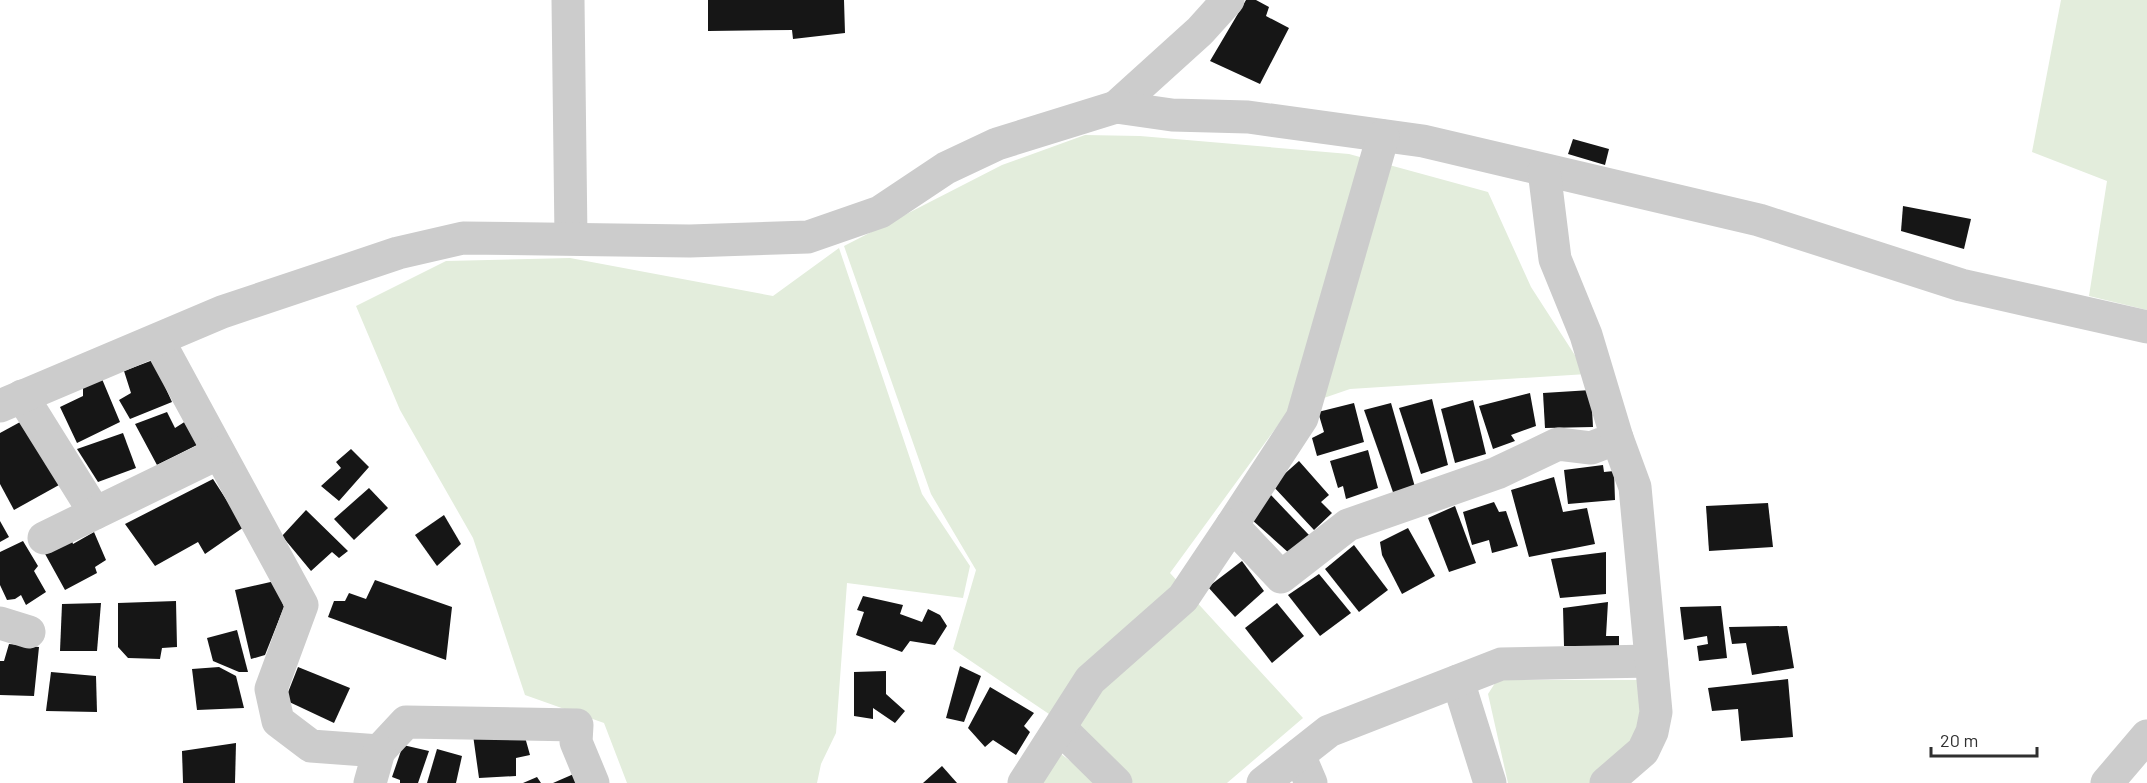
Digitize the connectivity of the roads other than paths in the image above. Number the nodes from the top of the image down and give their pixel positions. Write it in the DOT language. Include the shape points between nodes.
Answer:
graph roads {
  1 [pos="568,0"];
  2 [pos="1228,0"];
  3 [pos="1116,107"];
  4 [pos="1383,136"];
  5 [pos="1544,170"];
  6 [pos="571,238"];
  7 [pos="2147,327"];
  8 [pos="158,340"];
  9 [pos="11,401"];
  10 [pos="1617,438"];
  11 [pos="219,453"];
  12 [pos="94,513"];
  13 [pos="1232,525"];
  14 [pos="44,538"];
  15 [pos="1651,661"];
  16 [pos="1458,681"];
  17 [pos="1060,728"];
  18 [pos="2147,735"];
  19 [pos="379,752"];
  20 [pos="1305,769"];
  21 [pos="370,783"];
  22 [pos="593,783"];
  23 [pos="1024,783"];
  24 [pos="1116,783"];
  25 [pos="1263,783"];
  26 [pos="1490,783"];
  27 [pos="1606,783"];
  28 [pos="2107,783"];
  1 -- 6 [label="street"];
  2 -- 3 [label="street" via="1200,31"];
  3 -- 4 [label="street" via="1172,115 1248,117"];
  3 -- 6 [label="street" via="997,144 946,168 880,212 807,237 690,241"];
  4 -- 5 [label="street" via="1423,141"];
  4 -- 13 [label="street" via="1302,418"];
  5 -- 7 [label="street" via="1759,220 1961,285"];
  5 -- 10 [label="street" via="1555,259 1586,335"];
  6 -- 8 [label="street" via="463,238 398,253 222,312"];
  8 -- 9 [label="street"];
  8 -- 11 [label="street"];
  9 -- 12 [label="street"];
  10 -- 13 [label="street" via="1591,448 1558,444 1497,473 1348,525 1281,577"];
  10 -- 15 [label="street" via="1635,487"];
  11 -- 12 [label="street"];
  11 -- 19 [label="street" via="302,605 271,689 278,722 311,746"];
  12 -- 14 [label="street"];
  13 -- 17 [label="street" via="1183,598 1090,680"];
  15 -- 16 [label="street" via="1501,664"];
  15 -- 27 [label="street" via="1656,712 1652,732 1643,751"];
  16 -- 20 [label="street" via="1329,731"];
  16 -- 26 [label="street"];
  17 -- 23 [label="street"];
  17 -- 24 [label="street"];
  18 -- 28 [label="street"];
  19 -- 21 [label="street"];
  19 -- 22 [label="street" via="406,722 577,725 576,742"];
  20 -- 25 [label="street"];
}
